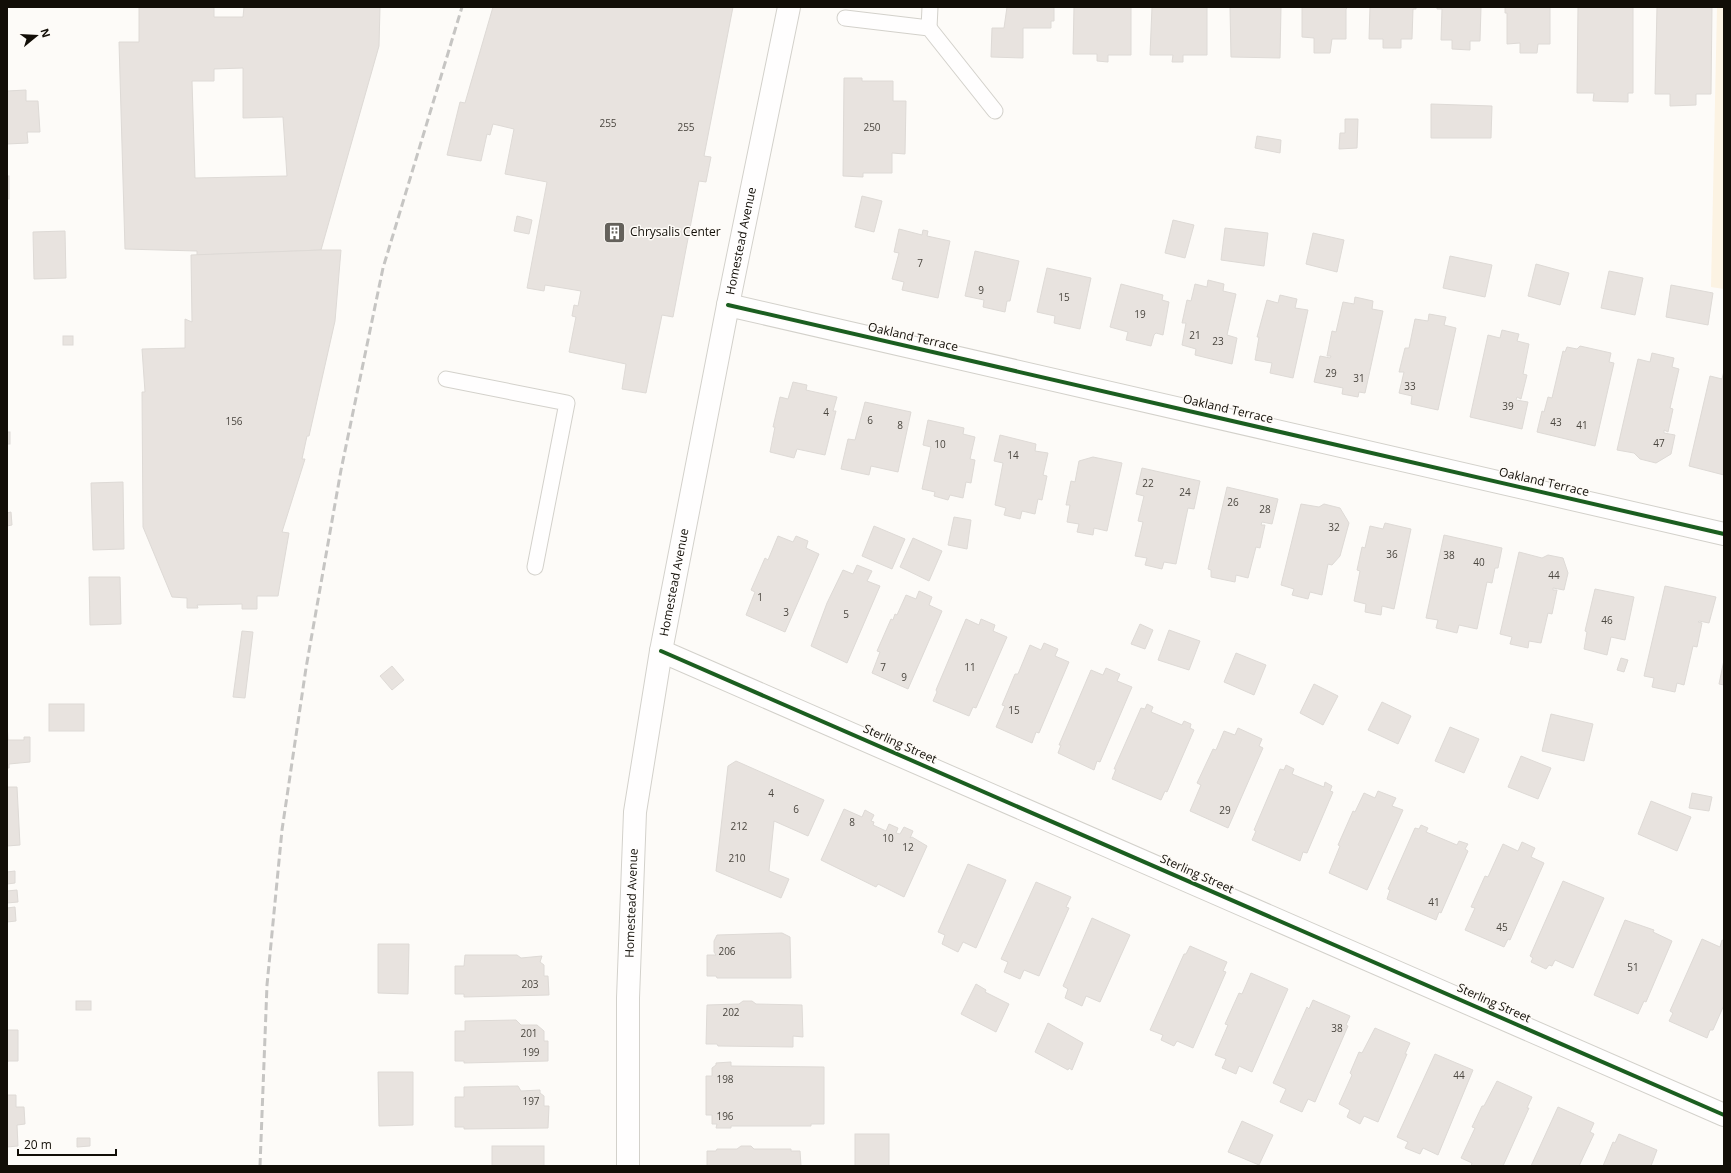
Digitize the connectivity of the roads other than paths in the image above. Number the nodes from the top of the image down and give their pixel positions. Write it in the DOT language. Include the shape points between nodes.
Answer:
graph roads {
  1 [pos="789,7"];
  2 [pos="930,7"];
  3 [pos="845,18"];
  4 [pos="928,28"];
  5 [pos="995,110"];
  6 [pos="728,305"];
  7 [pos="446,379"];
  8 [pos="1724,534"];
  9 [pos="535,567"];
  10 [pos="661,651"];
  11 [pos="1724,1115"];
  12 [pos="628,1166"];
  1 -- 6 [label="street, Homestead Avenue"];
  2 -- 4 [label="lane"];
  3 -- 4 [label="lane"];
  4 -- 5 [label="lane"];
  6 -- 8 [label="street, Oakland Terrace"];
  6 -- 10 [label="street, Homestead Avenue"];
  7 -- 9 [label="lane" via="567,403"];
  10 -- 11 [label="street, Sterling Street"];
  10 -- 12 [label="street, Homestead Avenue" via="633,822 628,998"];
}
